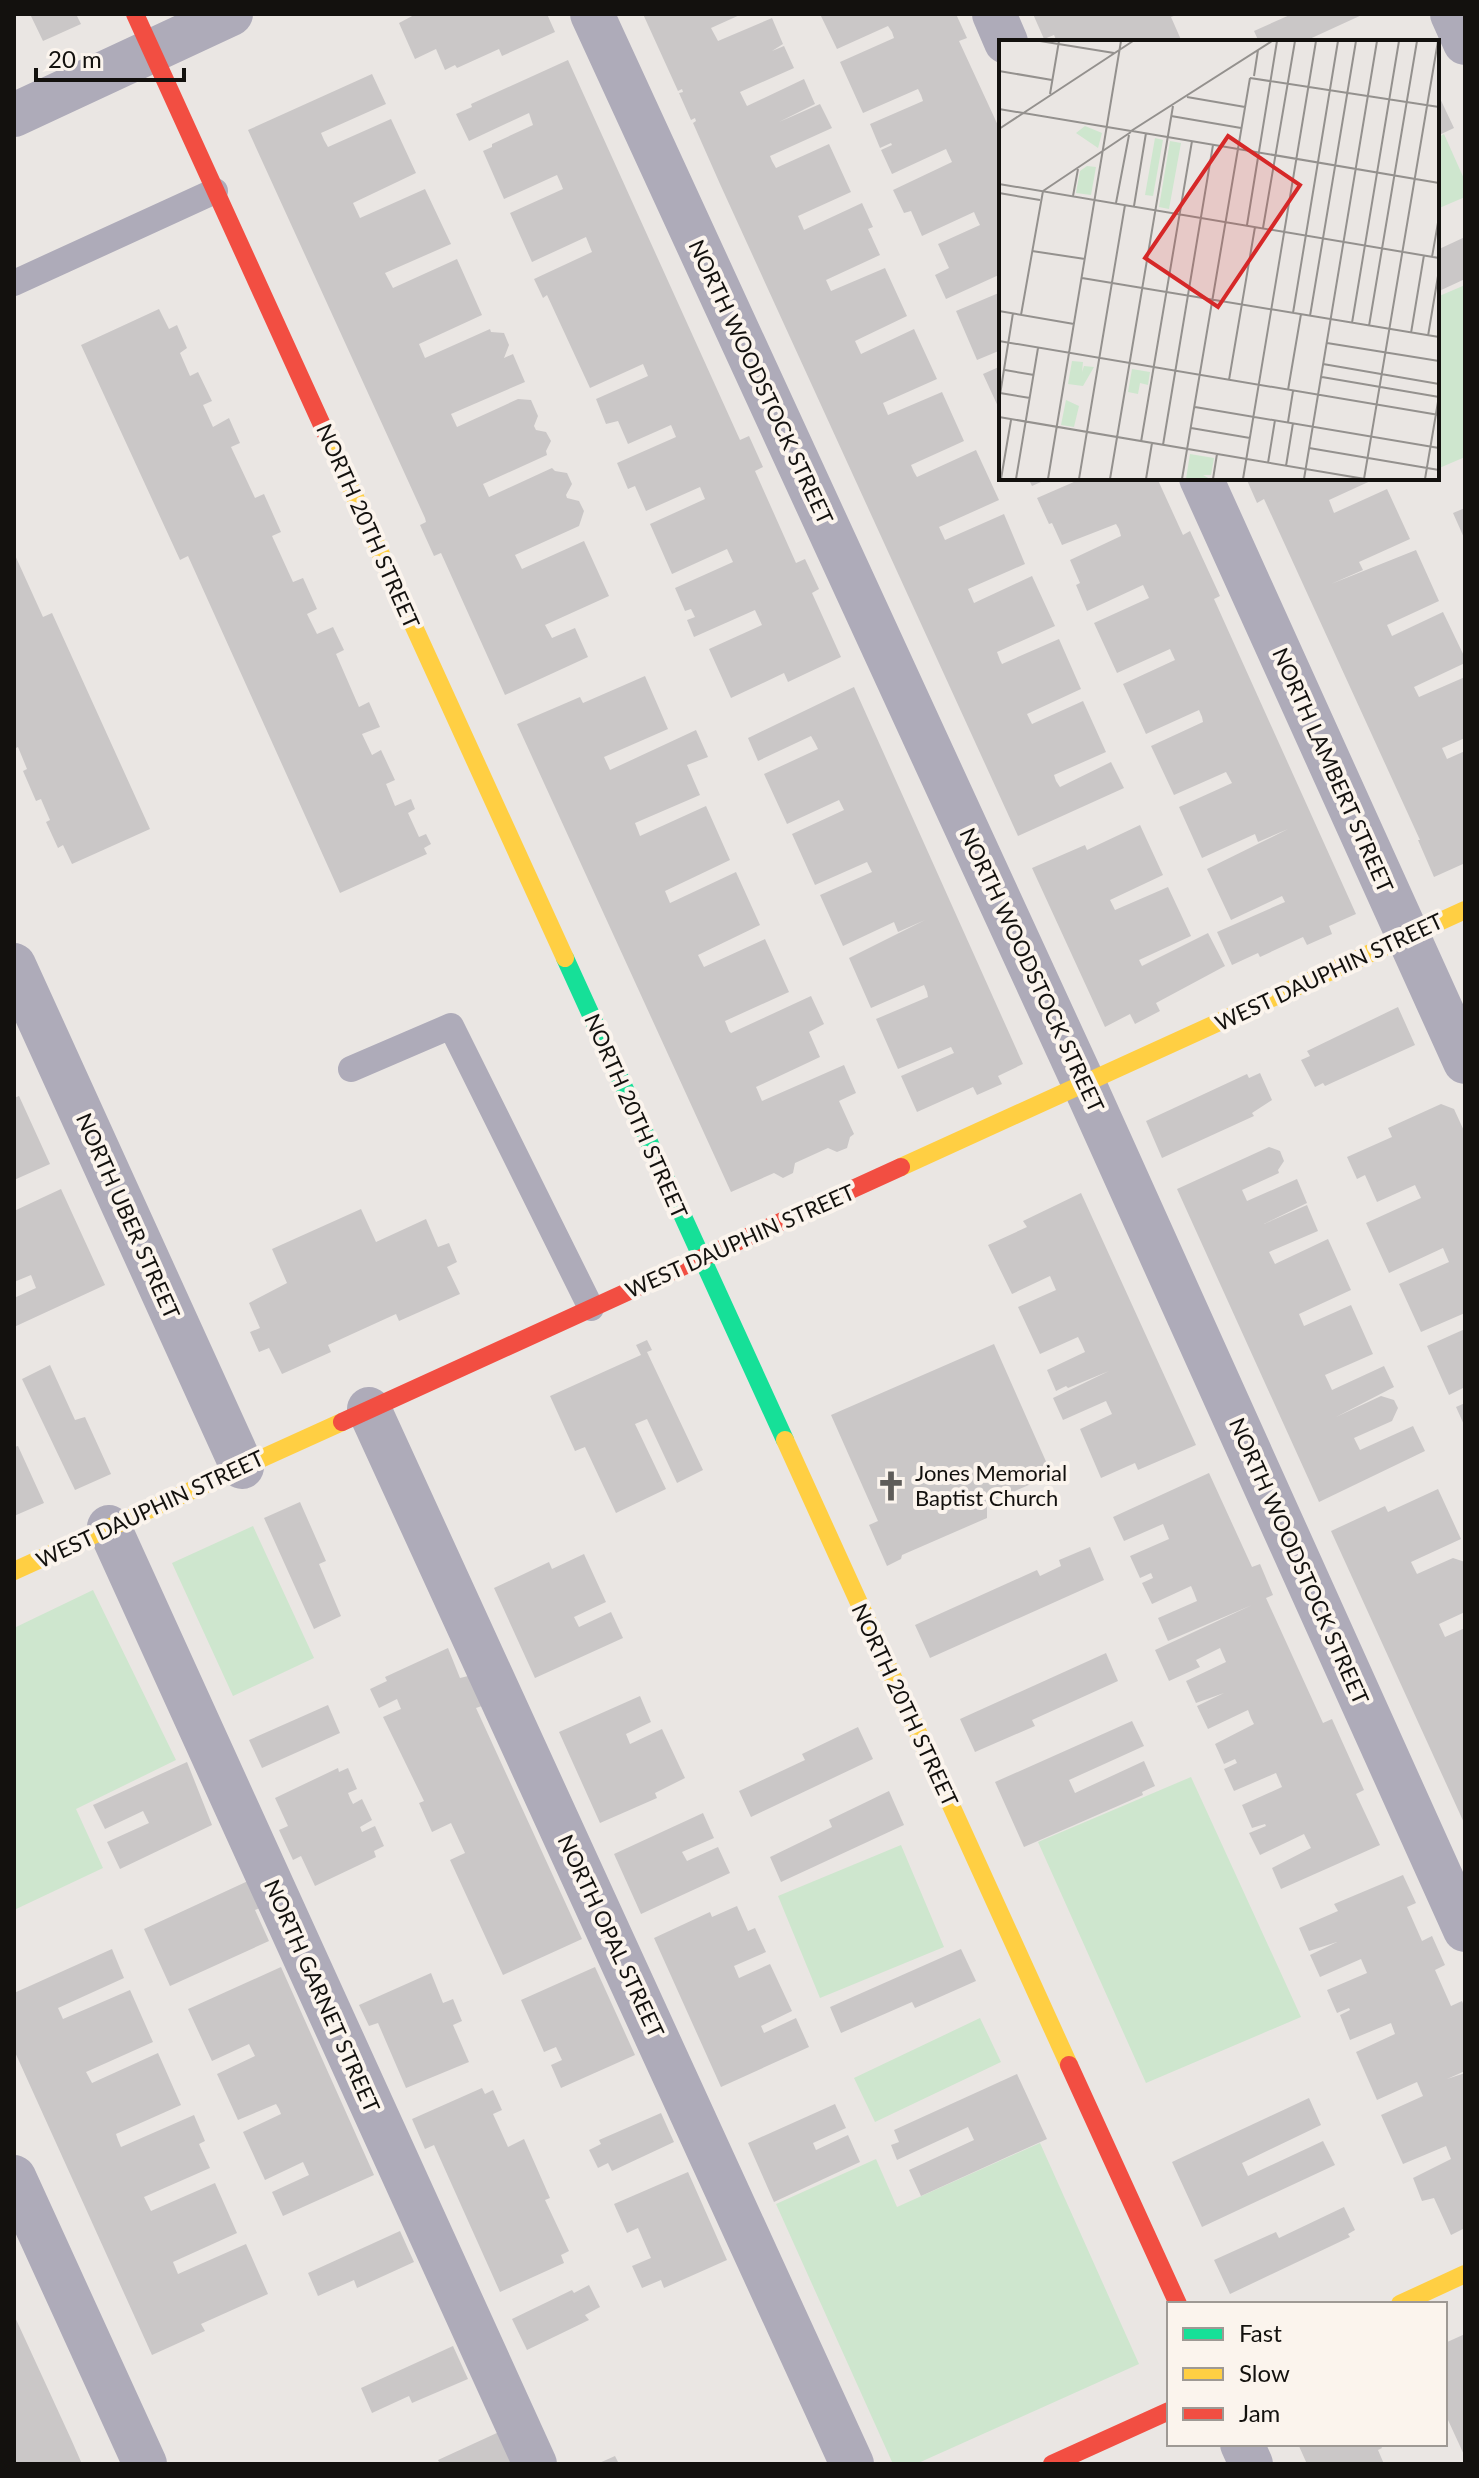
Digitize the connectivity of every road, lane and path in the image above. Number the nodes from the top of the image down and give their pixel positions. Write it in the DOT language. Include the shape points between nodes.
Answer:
graph roads {
  1 [pos="231,14"];
  2 [pos="592,14"];
  3 [pos="994,14"];
  4 [pos="1452,14"];
  5 [pos="143,32"];
  6 [pos="1005,40"];
  7 [pos="1465,43"];
  8 [pos="14,115"];
  9 [pos="215,191"];
  10 [pos="14,283"];
  11 [pos="1202,480"];
  12 [pos="1465,910"];
  13 [pos="1407,937"];
  14 [pos="14,965"];
  15 [pos="1465,1062"];
  16 [pos="351,1069"];
  17 [pos="1084,1084"];
  18 [pos="700,1259"];
  19 [pos="591,1308"];
  20 [pos="369,1409"];
  21 [pos="242,1467"];
  22 [pos="109,1527"];
  23 [pos="14,1571"];
  24 [pos="1465,1930"];
  25 [pos="14,2177"];
  26 [pos="1465,2274"];
  27 [pos="1177,2302"];
  28 [pos="1404,2302"];
  29 [pos="1167,2412"];
  30 [pos="145,2464"];
  31 [pos="535,2464"];
  32 [pos="852,2464"];
  33 [pos="1052,2464"];
  1 -- 5 [label="street"];
  2 -- 17 [label="street, NORTH WOODSTOCK STREET"];
  3 -- 6 [label="street"];
  4 -- 7 [label="street"];
  5 -- 8 [label="street"];
  5 -- 9 [label="street, NORTH 20TH STREET"];
  9 -- 10 [label="lane"];
  9 -- 18 [label="street, NORTH 20TH STREET"];
  11 -- 13 [label="street, NORTH LAMBERT STREET"];
  12 -- 13 [label="street, WEST DAUPHIN STREET"];
  13 -- 15 [label="street, NORTH LAMBERT STREET"];
  13 -- 17 [label="street, WEST DAUPHIN STREET"];
  14 -- 21 [label="street, NORTH UBER STREET"];
  16 -- 19 [label="lane" via="451,1026"];
  17 -- 18 [label="street, WEST DAUPHIN STREET"];
  17 -- 24 [label="street, NORTH WOODSTOCK STREET"];
  18 -- 19 [label="street, WEST DAUPHIN STREET"];
  18 -- 27 [label="street, NORTH 20TH STREET"];
  19 -- 20 [label="street, WEST DAUPHIN STREET"];
  20 -- 21 [label="street, WEST DAUPHIN STREET"];
  20 -- 32 [label="street, NORTH OPAL STREET"];
  21 -- 22 [label="street, WEST DAUPHIN STREET"];
  22 -- 23 [label="street, WEST DAUPHIN STREET"];
  22 -- 31 [label="street, NORTH GARNET STREET"];
  25 -- 30 [label="street"];
  26 -- 28 [label="street"];
  29 -- 33 [label="street"];
}
